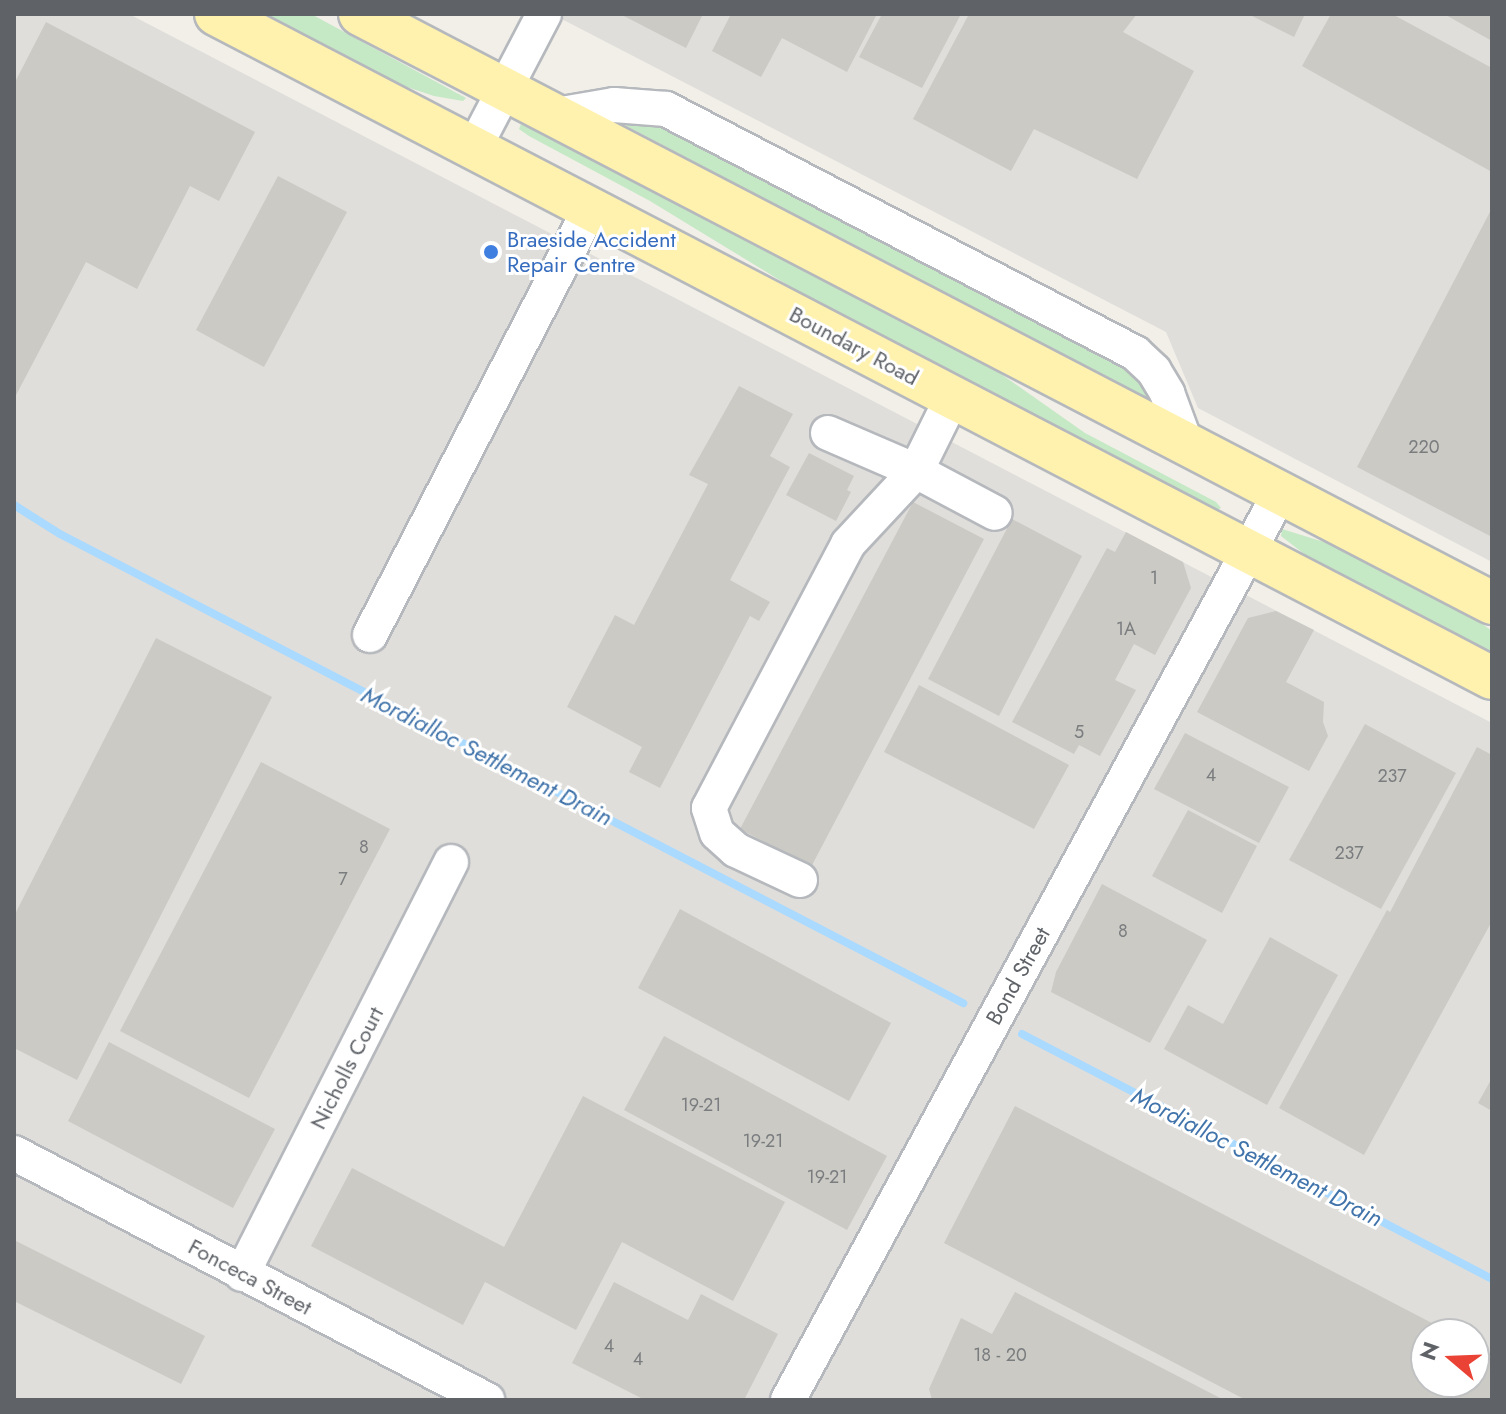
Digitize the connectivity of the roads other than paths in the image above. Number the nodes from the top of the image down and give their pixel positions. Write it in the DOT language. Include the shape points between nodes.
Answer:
graph roads {
  1 [pos="216,14"];
  2 [pos="360,14"];
  3 [pos="544,14"];
  4 [pos="422,31"];
  5 [pos="505,88"];
  6 [pos="556,115"];
  7 [pos="474,148"];
  8 [pos="590,209"];
  9 [pos="952,398"];
  10 [pos="828,433"];
  11 [pos="1186,444"];
  12 [pos="916,471"];
  13 [pos="1280,493"];
  14 [pos="995,513"];
  15 [pos="1248,552"];
  16 [pos="1492,603"];
  17 [pos="370,635"];
  18 [pos="1492,678"];
  19 [pos="451,862"];
  20 [pos="800,880"];
  21 [pos="14,1153"];
  22 [pos="242,1274"];
  23 [pos="796,1397"];
  24 [pos="487,1400"];
  1 -- 7 [label="main road, Boundary Road"];
  2 -- 4 [label="main road"];
  3 -- 5 [label="street"];
  4 -- 5 [label="main road"];
  5 -- 6 [label="main road"];
  5 -- 7 [label="street"];
  6 -- 11 [label="main road"];
  6 -- 11 [label="street" via="614,105 666,109 1121,345 1154,371"];
  7 -- 8 [label="main road, Boundary Road"];
  8 -- 9 [label="main road, Boundary Road"];
  8 -- 17 [label="street"];
  9 -- 12 [label="street"];
  9 -- 15 [label="main road, Boundary Road"];
  10 -- 12 [label="street"];
  11 -- 13 [label="main road"];
  12 -- 14 [label="street"];
  12 -- 20 [label="street" via="848,544 709,808 717,833 736,850"];
  13 -- 15 [label="street, Bond Street"];
  13 -- 16 [label="main road"];
  15 -- 18 [label="main road, Boundary Road"];
  15 -- 23 [label="street, Bond Street"];
  19 -- 22 [label="street, Nicholls Court"];
  21 -- 22 [label="street, Fonceca Street"];
  22 -- 24 [label="street, Fonceca Street"];
}
